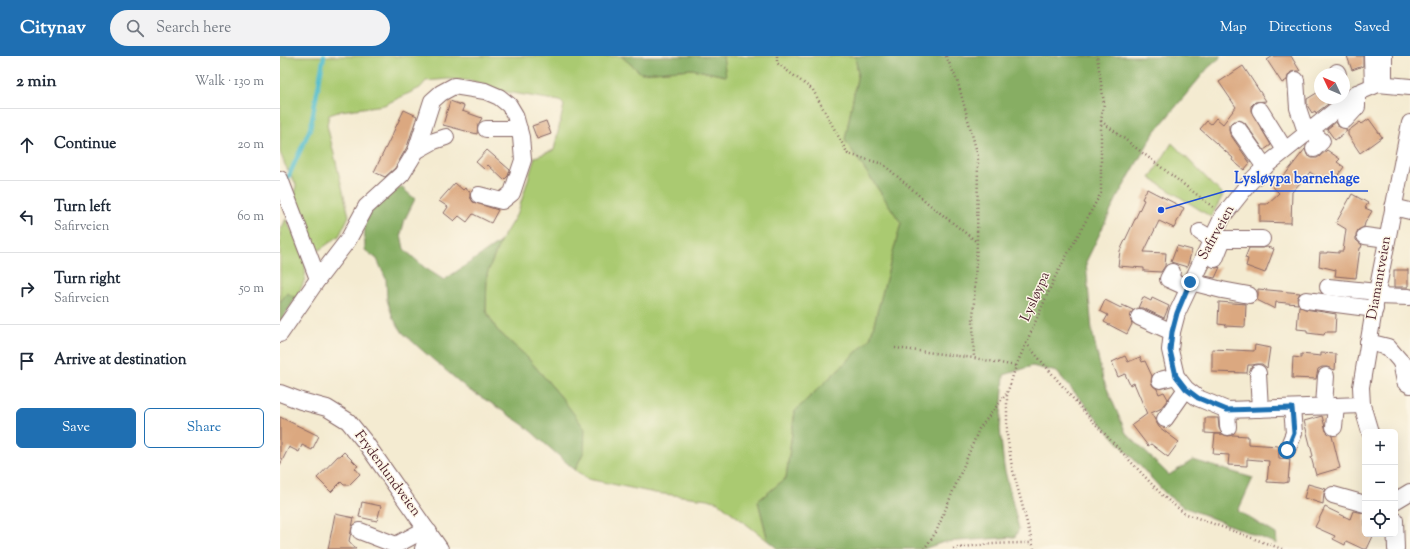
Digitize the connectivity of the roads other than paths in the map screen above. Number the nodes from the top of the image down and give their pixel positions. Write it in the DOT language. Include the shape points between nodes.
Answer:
graph roads {
  1 [pos="1372,56"];
  2 [pos="1384,56"];
  3 [pos="1296,80"];
  4 [pos="1378,85"];
  5 [pos="1410,87"];
  6 [pos="1350,93"];
  7 [pos="1338,104"];
  8 [pos="1260,110"];
  9 [pos="1345,120"];
  10 [pos="1410,123"];
  11 [pos="486,129"];
  12 [pos="519,129"];
  13 [pos="1238,129"];
  14 [pos="1308,131"];
  15 [pos="446,137"];
  16 [pos="1314,149"];
  17 [pos="1285,150"];
  18 [pos="416,151"];
  19 [pos="1266,172"];
  20 [pos="282,188"];
  21 [pos="479,195"];
  22 [pos="1393,207"];
  23 [pos="1410,211"];
  24 [pos="1364,236"];
  25 [pos="1212,237"];
  26 [pos="1262,239"];
  27 [pos="1387,239"];
  28 [pos="1215,259"];
  29 [pos="1172,272"];
  30 [pos="318,279"];
  31 [pos="1189,285"];
  32 [pos="1328,287"];
  33 [pos="1249,295"];
  34 [pos="1409,297"];
  35 [pos="1376,299"];
  36 [pos="1306,300"];
  37 [pos="1139,317"];
  38 [pos="1172,332"];
  39 [pos="280,334"];
  40 [pos="1368,342"];
  41 [pos="1405,365"];
  42 [pos="1258,372"];
  43 [pos="1176,376"];
  44 [pos="1326,376"];
  45 [pos="1160,380"];
  46 [pos="1410,385"];
  47 [pos="1186,389"];
  48 [pos="280,393"];
  49 [pos="1330,406"];
  50 [pos="1362,406"];
  51 [pos="1292,408"];
  52 [pos="1260,409"];
  53 [pos="1227,410"];
  54 [pos="1165,419"];
  55 [pos="1228,427"];
  56 [pos="1334,427"];
  57 [pos="1369,429"];
  58 [pos="1287,450"];
  59 [pos="1410,492"];
  60 [pos="1333,495"];
  61 [pos="1398,499"];
  62 [pos="1362,503"];
  63 [pos="360,531"];
  64 [pos="428,531"];
  65 [pos="1398,534"];
  66 [pos="1401,548"];
  67 [pos="422,549"];
  68 [pos="440,549"];
  1 -- 4 [label="street"];
  2 -- 4 [label="street"];
  3 -- 14 [label="street" via="1298,108"];
  4 -- 5 [label="street"];
  4 -- 6 [label="street, Safirveien"];
  6 -- 9 [label="street" via="1357,107"];
  7 -- 14 [label="street, Safirveien"];
  8 -- 17 [label="street"];
  10 -- 22 [label="street, Diamantveien"];
  11 -- 12 [label="street"];
  12 -- 18 [label="street" via="509,105 499,97 485,91 454,86 432,101"];
  12 -- 21 [label="street" via="523,160 512,193 502,201"];
  13 -- 19 [label="street"];
  14 -- 16 [label="street" via="1322,141"];
  14 -- 17 [label="street, Safirveien"];
  15 -- 18 [label="street"];
  17 -- 19 [label="street, Safirveien"];
  18 -- 30 [label="street" via="402,174 366,207 348,240"];
  19 -- 25 [label="street, Safirveien" via="1250,182 1223,216"];
  20 -- 30 [label="street"];
  22 -- 23 [label="street"];
  22 -- 27 [label="street, Diamantveien"];
  24 -- 27 [label="street"];
  25 -- 26 [label="street"];
  25 -- 28 [label="street"];
  25 -- 31 [label="street, Safirveien"];
  27 -- 35 [label="street, Diamantveien"];
  29 -- 31 [label="street" via="1168,280"];
  30 -- 39 [label="street"];
  31 -- 33 [label="street"];
  31 -- 38 [label="street, Safirveien"];
  32 -- 35 [label="street"];
  34 -- 35 [label="street"];
  35 -- 36 [label="street"];
  35 -- 40 [label="street, Diamantveien"];
  37 -- 38 [label="street"];
  38 -- 43 [label="street, Safirveien" via="1170,350"];
  40 -- 41 [label="street" via="1388,347"];
  40 -- 50 [label="street, Diamantveien" via="1361,387"];
  41 -- 46 [label="street" via="1405,382"];
  42 -- 52 [label="street"];
  43 -- 45 [label="street"];
  43 -- 47 [label="street, Safirveien"];
  44 -- 49 [label="street"];
  47 -- 53 [label="street, Safirveien" via="1198,398"];
  47 -- 54 [label="street"];
  48 -- 64 [label="street, Frydenlundveien" via="327,408 348,422"];
  49 -- 50 [label="street, Safirveien"];
  49 -- 51 [label="street, Safirveien"];
  49 -- 56 [label="street"];
  50 -- 57 [label="street, Diamantveien"];
  51 -- 52 [label="street, Safirveien"];
  51 -- 58 [label="street" via="1294,433"];
  52 -- 53 [label="street, Safirveien"];
  53 -- 55 [label="street"];
  59 -- 61 [label="street"];
  60 -- 62 [label="street"];
  63 -- 64 [label="street" via="396,545"];
  64 -- 67 [label="street"];
  64 -- 68 [label="street, Frydenlundveien"];
  65 -- 66 [label="street"];
}
